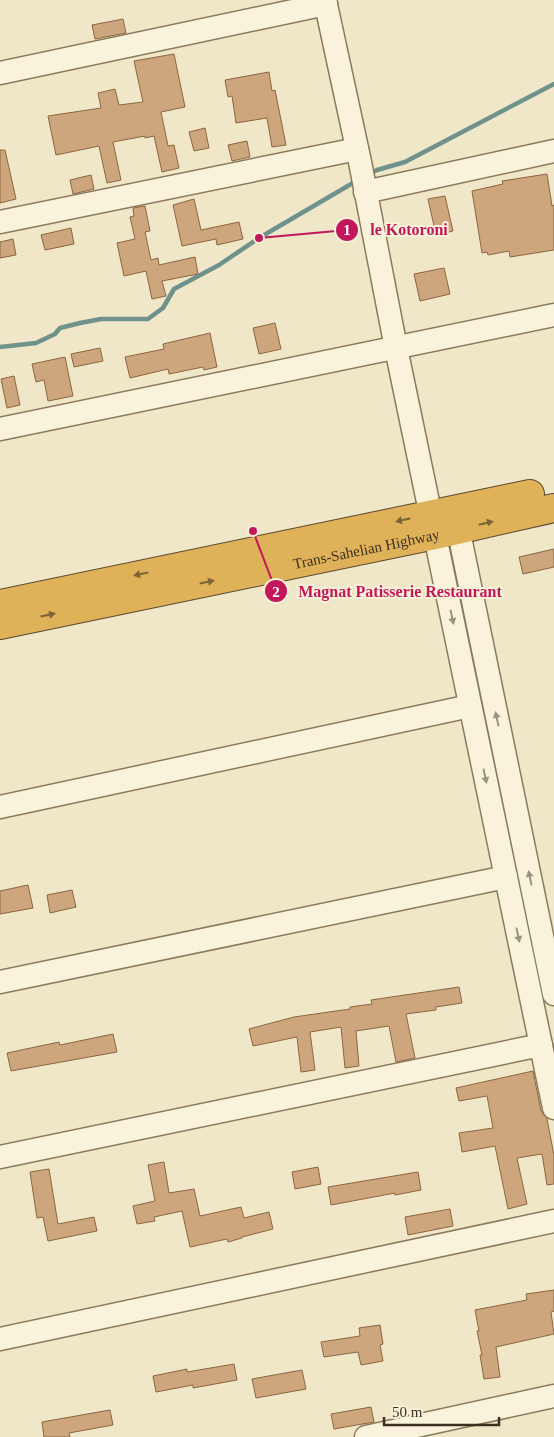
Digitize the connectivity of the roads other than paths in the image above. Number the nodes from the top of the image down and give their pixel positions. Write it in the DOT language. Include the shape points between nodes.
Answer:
graph roads {
  1 [pos="326,2"];
  2 [pos="0,73"];
  3 [pos="554,151"];
  4 [pos="359,155"];
  5 [pos="365,192"];
  6 [pos="0,222"];
  7 [pos="554,315"];
  8 [pos="396,348"];
  9 [pos="0,430"];
  10 [pos="554,489"];
  11 [pos="554,508"];
  12 [pos="445,522"];
  13 [pos="0,604"];
  14 [pos="0,625"];
  15 [pos="470,706"];
  16 [pos="0,807"];
  17 [pos="506,878"];
  18 [pos="0,982"];
  19 [pos="554,994"];
  20 [pos="541,1045"];
  21 [pos="554,1108"];
  22 [pos="0,1157"];
  23 [pos="554,1220"];
  24 [pos="0,1339"];
  25 [pos="554,1396"];
  26 [pos="366,1437"];
  1 -- 2 [label="street"];
  1 -- 4 [label="street"];
  3 -- 5 [label="street"];
  4 -- 5 [label="street"];
  4 -- 6 [label="street"];
  5 -- 8 [label="street"];
  7 -- 8 [label="street"];
  8 -- 9 [label="street"];
  8 -- 12 [label="street"];
  10 -- 12 [label="highway, Trans-Sahelian Highway"];
  12 -- 11 [label="highway, Trans-Sahelian Highway, one-way"];
  12 -- 13 [label="highway, Trans-Sahelian Highway, one-way"];
  14 -- 12 [label="highway, Trans-Sahelian Highway, one-way"];
  12 -- 15 [label="street, one-way"];
  19 -- 12 [label="street, one-way"];
  15 -- 16 [label="street"];
  15 -- 17 [label="street, one-way"];
  17 -- 18 [label="street"];
  17 -- 20 [label="street, one-way"];
  20 -- 21 [label="street"];
  20 -- 22 [label="street"];
  23 -- 24 [label="street"];
  25 -- 26 [label="street"];
}
